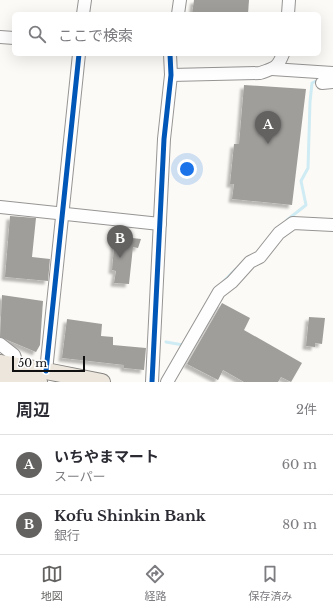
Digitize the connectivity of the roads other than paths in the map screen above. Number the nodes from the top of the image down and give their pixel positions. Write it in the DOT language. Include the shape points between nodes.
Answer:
graph roads {
  1 [pos="85,0"];
  2 [pos="180,0"];
  3 [pos="289,0"];
  4 [pos="83,12"];
  5 [pos="178,12"];
  6 [pos="288,12"];
  7 [pos="0,37"];
  8 [pos="12,38"];
  9 [pos="79,56"];
  10 [pos="170,56"];
  11 [pos="282,56"];
  12 [pos="272,69"];
  13 [pos="333,73"];
  14 [pos="171,75"];
  15 [pos="0,206"];
  16 [pos="62,213"];
  17 [pos="160,224"];
  18 [pos="333,225"];
  19 [pos="0,344"];
  20 [pos="0,363"];
  21 [pos="18,366"];
  22 [pos="0,375"];
  23 [pos="42,376"];
  24 [pos="102,382"];
  25 [pos="152,382"];
  26 [pos="167,382"];
  1 -- 4 [label="street"];
  2 -- 5 [label="street"];
  3 -- 6 [label="street"];
  7 -- 8 [label="street"];
  9 -- 16 [label="street"];
  10 -- 14 [label="street"];
  11 -- 12 [label="street" via="279,65"];
  12 -- 13 [label="street"];
  12 -- 14 [label="street" via="260,73"];
  14 -- 17 [label="street" via="164,139"];
  15 -- 16 [label="street"];
  16 -- 17 [label="street"];
  16 -- 23 [label="street"];
  17 -- 25 [label="street"];
  18 -- 26 [label="street" via="293,223 279,233 260,257 250,262 219,292"];
  19 -- 21 [label="street" via="14,355"];
  20 -- 21 [label="main road"];
  21 -- 23 [label="main road"];
  22 -- 23 [label="main road"];
  23 -- 24 [label="main road"];
}
